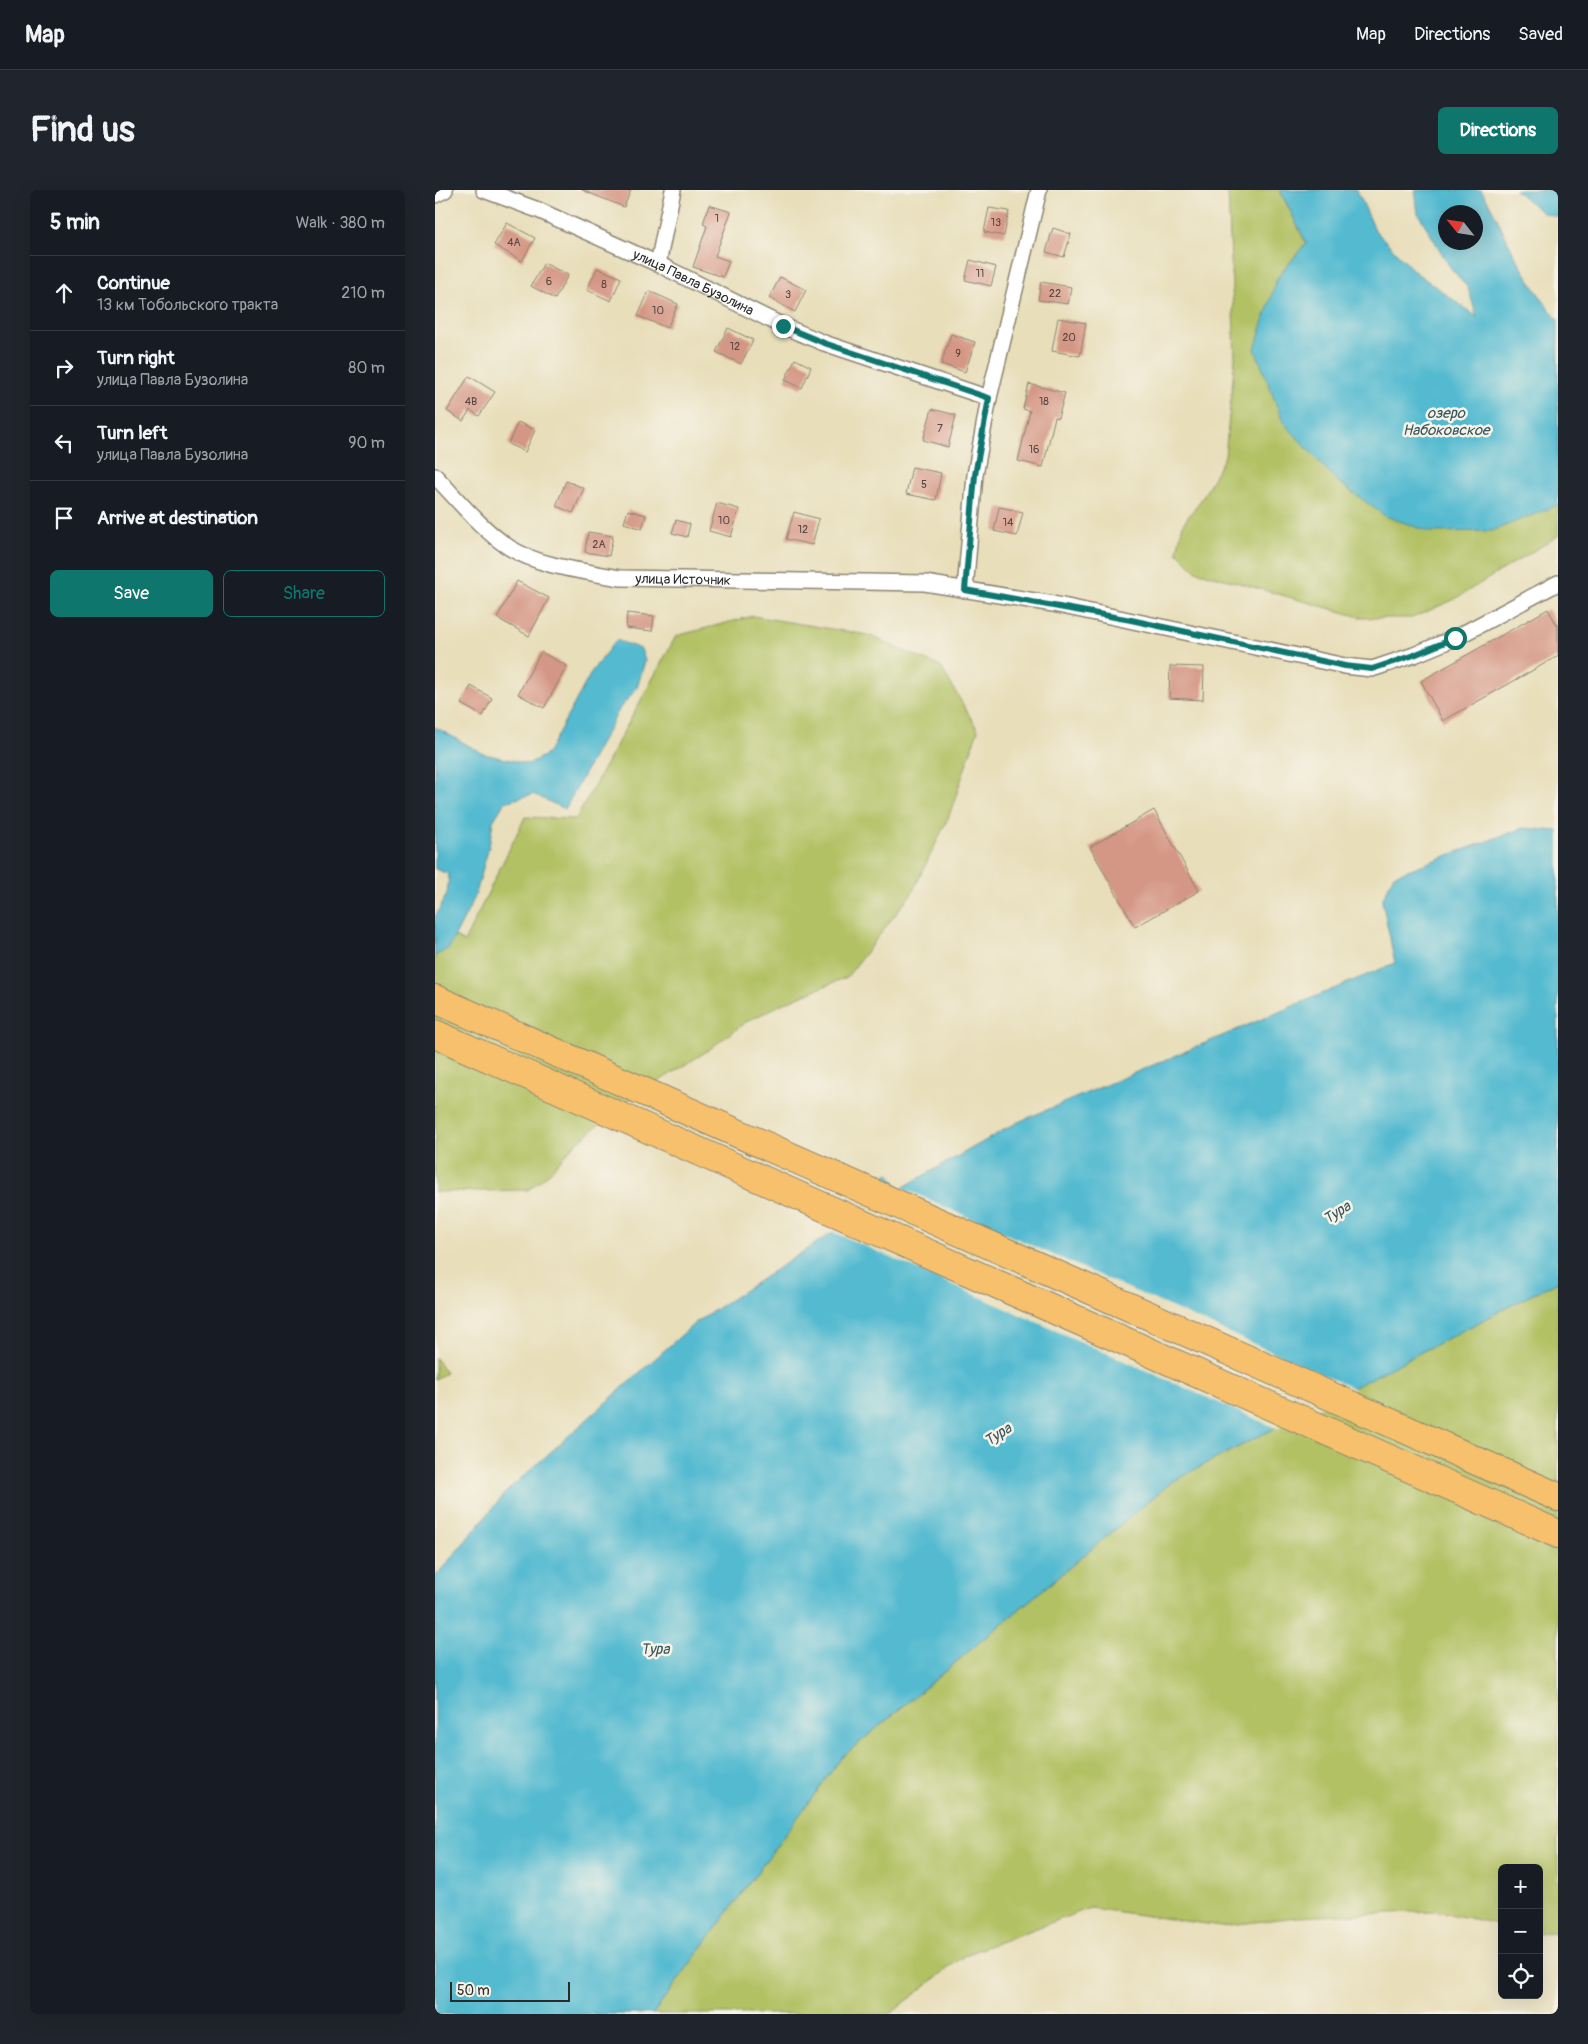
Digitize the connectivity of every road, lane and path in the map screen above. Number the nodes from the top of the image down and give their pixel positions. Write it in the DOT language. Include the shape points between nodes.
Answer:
graph roads {
  1 [pos="445,190"];
  2 [pos="484,190"];
  3 [pos="673,190"];
  4 [pos="1039,190"];
  5 [pos="435,195"];
  6 [pos="658,264"];
  7 [pos="989,398"];
  8 [pos="435,476"];
  9 [pos="1558,582"];
  10 [pos="965,590"];
  11 [pos="435,999"];
  12 [pos="435,1034"];
  13 [pos="1558,1497"];
  14 [pos="1558,1534"];
  1 -- 5 [label="street"];
  2 -- 6 [label="street, улица Павла Бузолина" via="538,210"];
  3 -- 6 [label="street"];
  4 -- 7 [label="street"];
  6 -- 7 [label="street, улица Павла Бузолина" via="791,330"];
  7 -- 10 [label="street" via="975,475"];
  8 -- 10 [label="street, улица Источник" via="509,547 529,558 572,569 620,578 925,583"];
  9 -- 10 [label="street, улица Источник" via="1455,638 1372,669 1063,606"];
  11 -- 13 [label="highway"];
  12 -- 14 [label="highway"];
}
